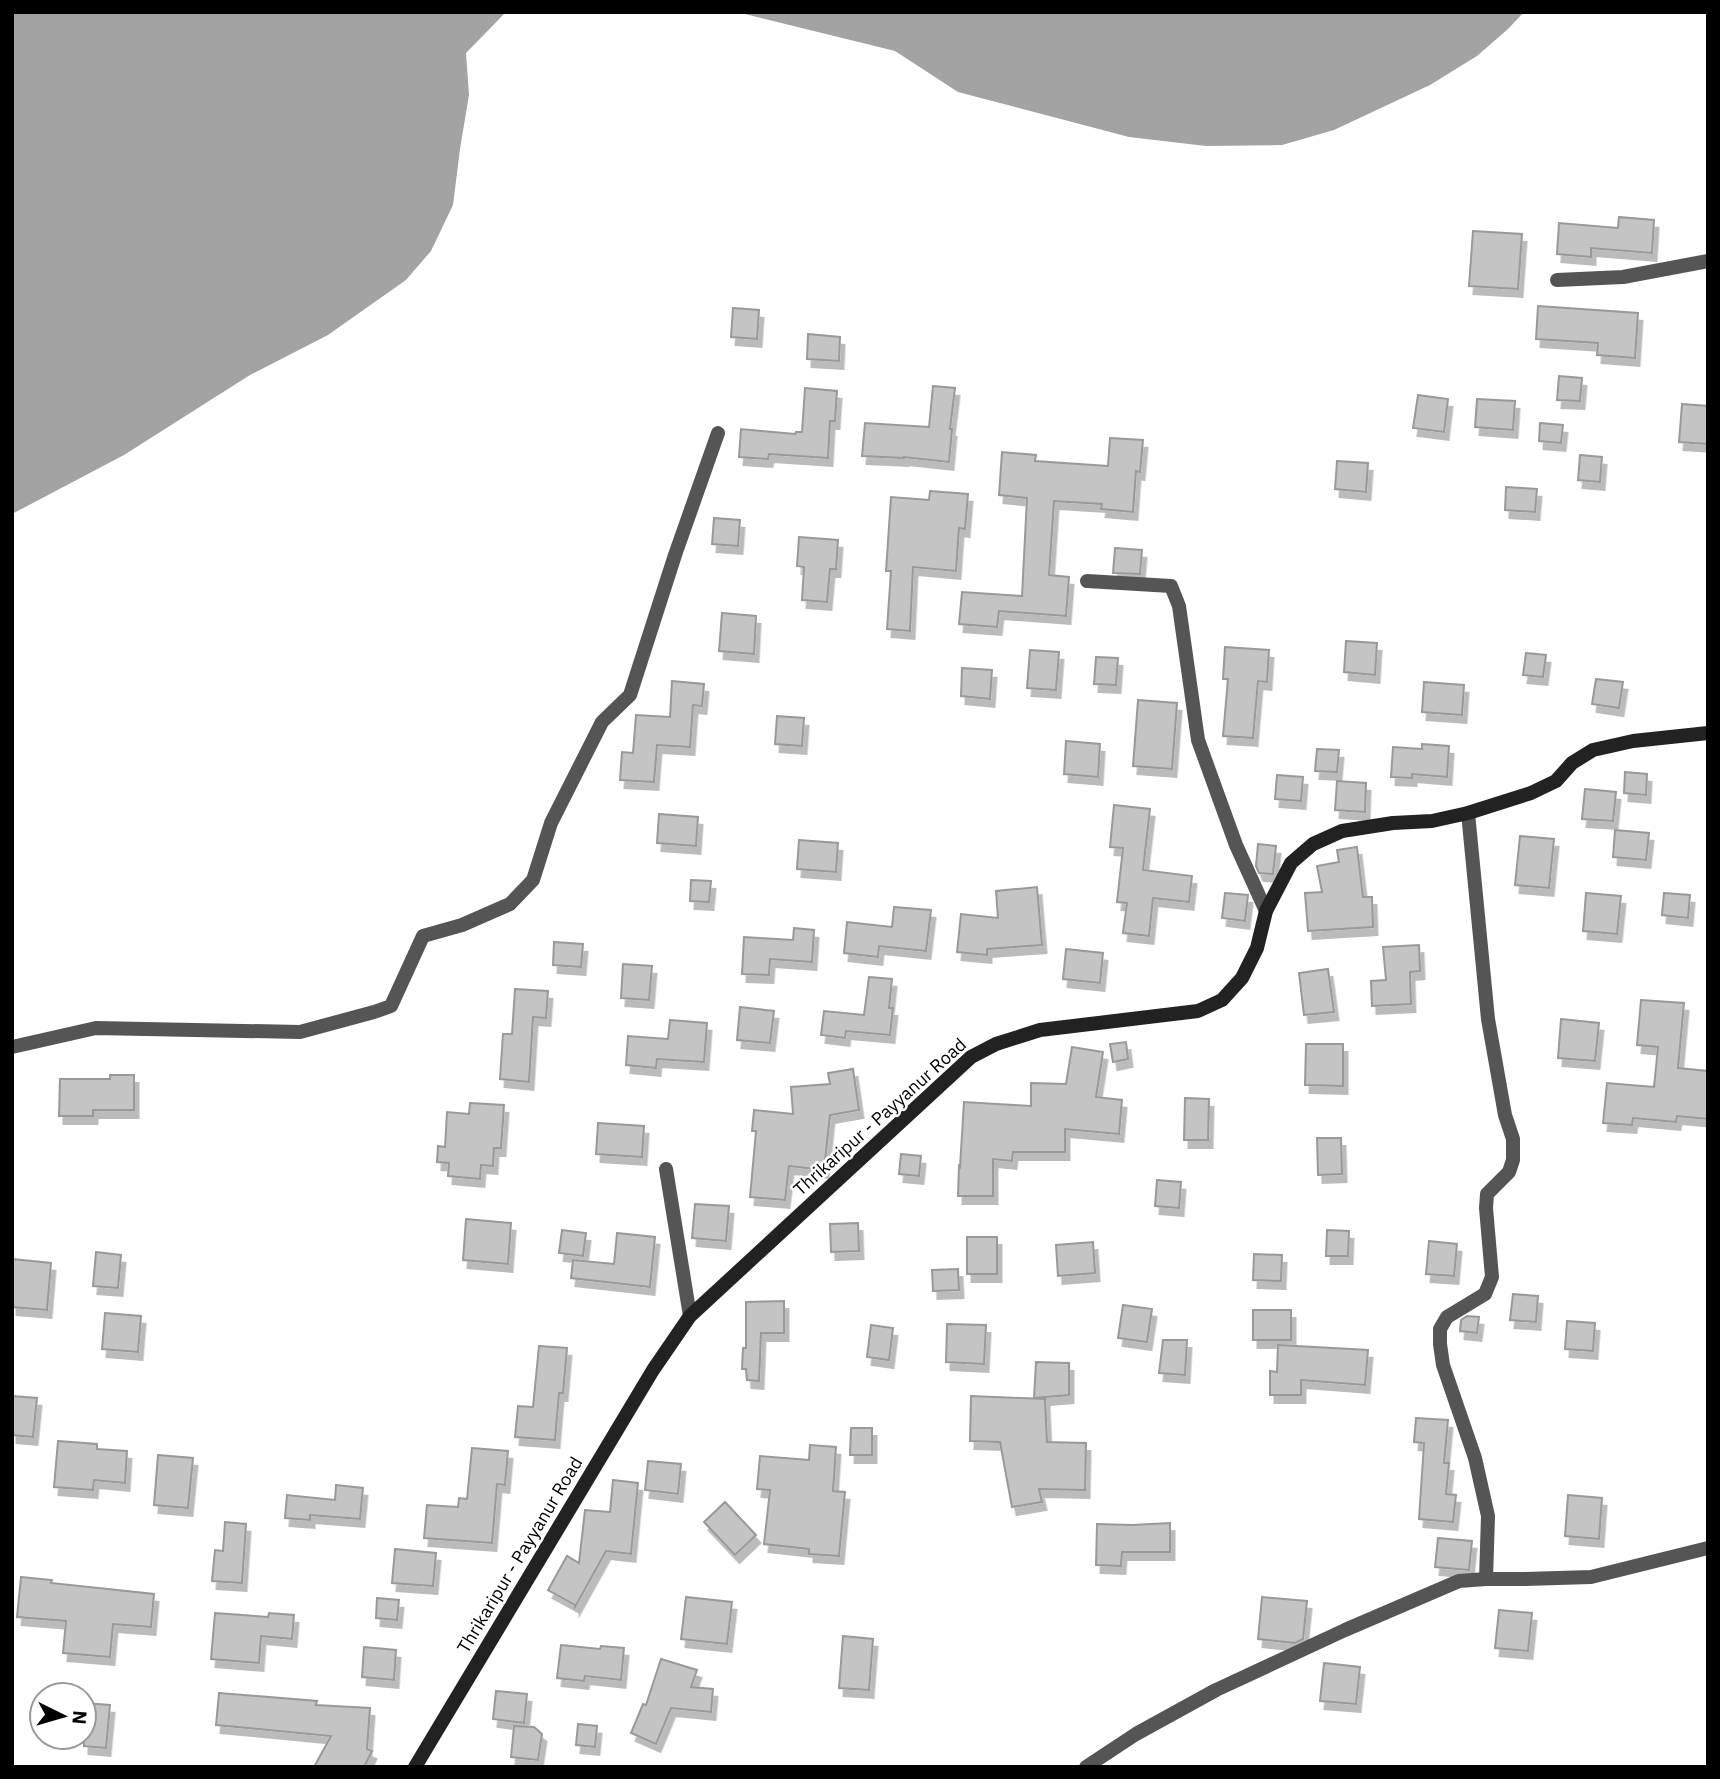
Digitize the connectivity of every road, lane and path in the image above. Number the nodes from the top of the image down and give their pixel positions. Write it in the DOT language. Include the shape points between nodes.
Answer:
graph roads {
  1 [pos="1708,261"];
  2 [pos="1557,280"];
  3 [pos="718,433"];
  4 [pos="1087,581"];
  5 [pos="1708,733"];
  6 [pos="1468,814"];
  7 [pos="1266,911"];
  8 [pos="12,1047"];
  9 [pos="666,1170"];
  10 [pos="690,1316"];
  11 [pos="1708,1548"];
  12 [pos="1486,1579"];
  13 [pos="415,1767"];
  14 [pos="1086,1767"];
  1 -- 2 [label="street" via="1623,277"];
  3 -- 8 [label="street" via="631,695 602,722 551,823 533,880 510,904 422,936 391,1006 374,1012 300,1032 96,1028"];
  4 -- 7 [label="street" via="1171,586 1179,606 1198,740"];
  5 -- 6 [label="main road, Thrikaripur - Payyanur Road" via="1593,750 1556,781"];
  6 -- 7 [label="main road, Thrikaripur - Payyanur Road" via="1342,831 1313,844 1291,863"];
  6 -- 12 [label="street" via="1488,1019 1513,1139 1513,1160 1509,1172 1487,1194 1492,1278 1485,1294 1447,1317 1440,1329 1440,1343 1488,1516"];
  7 -- 10 [label="main road, Thrikaripur - Payyanur Road" via="1257,948 1242,978 1222,1000 1198,1011 1040,1030 971,1057"];
  9 -- 10 [label="street"];
  10 -- 13 [label="main road, Thrikaripur - Payyanur Road"];
  11 -- 12 [label="street" via="1591,1577"];
  12 -- 14 [label="street" via="1459,1581 1216,1690"];
}
